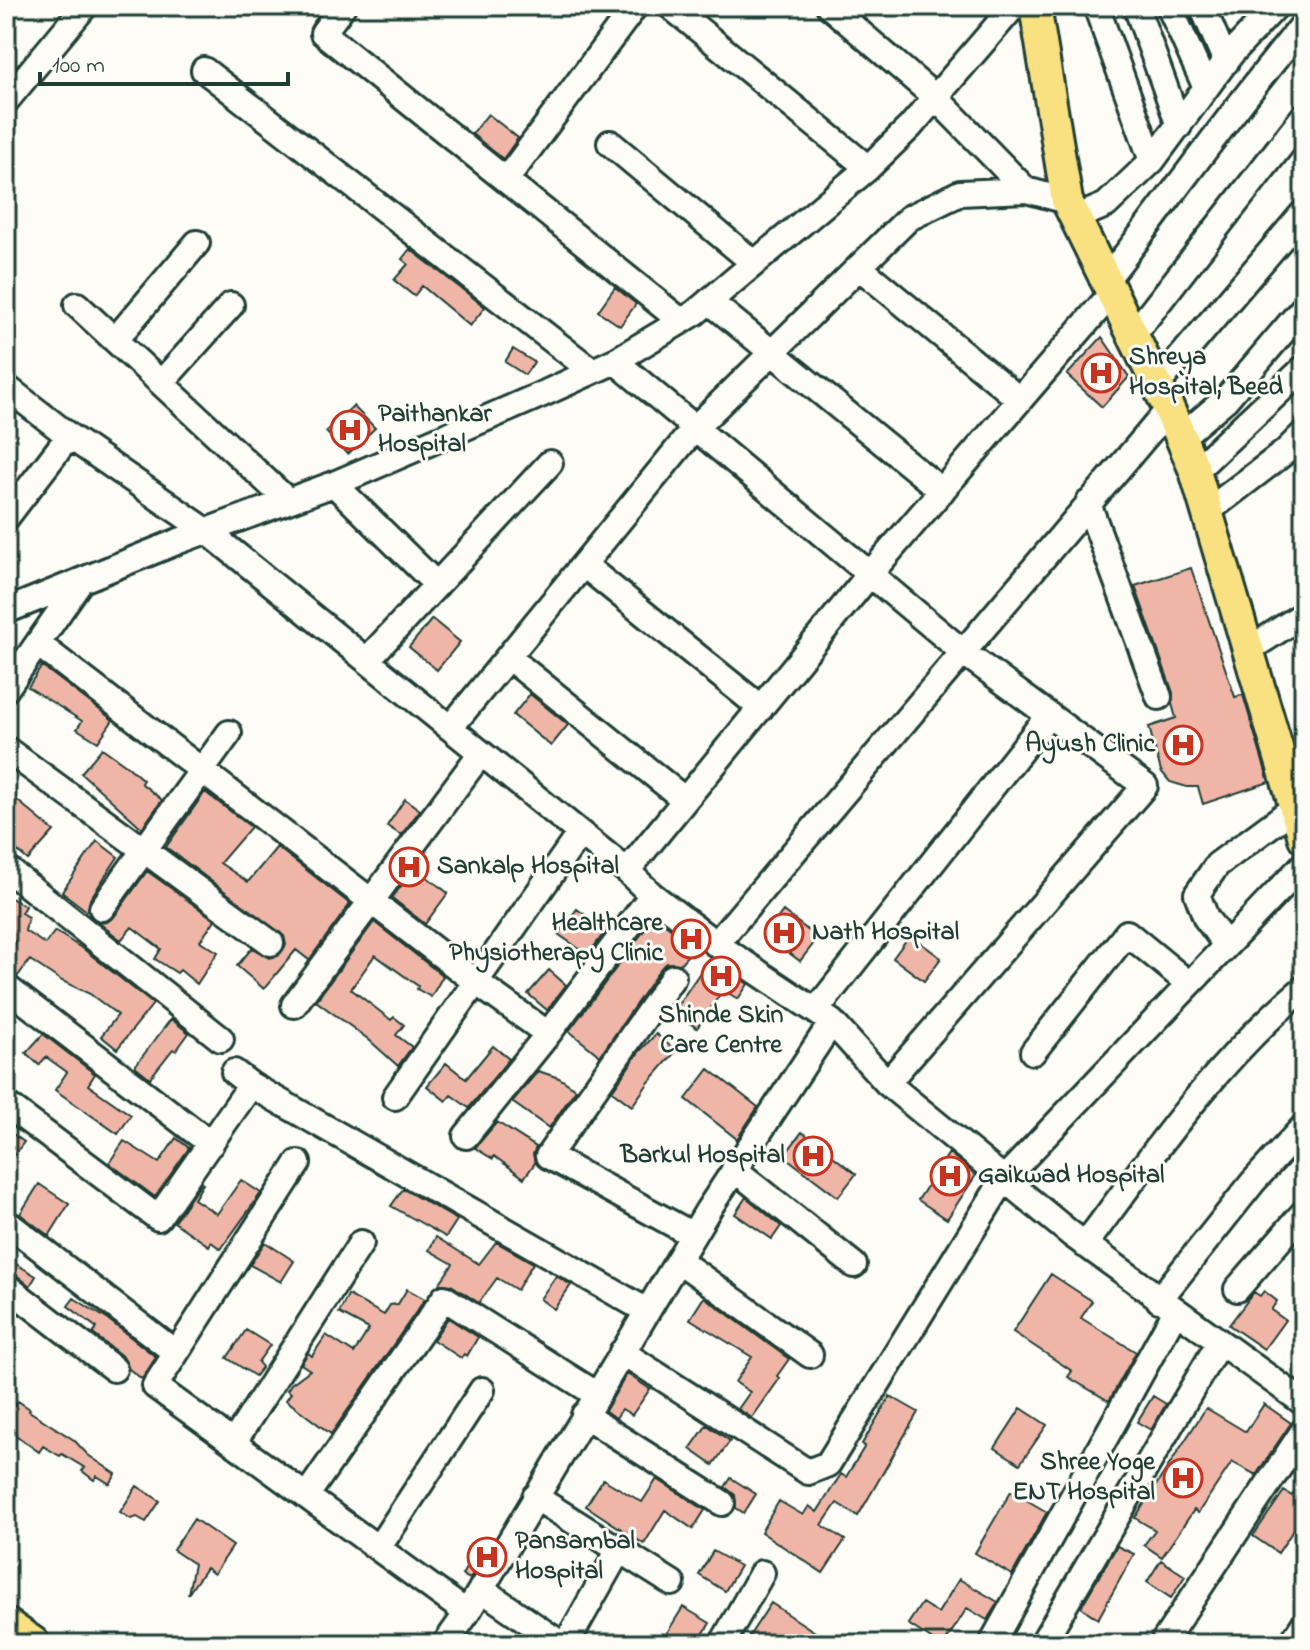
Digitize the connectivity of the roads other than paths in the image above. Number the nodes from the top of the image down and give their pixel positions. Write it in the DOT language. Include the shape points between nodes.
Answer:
graph roads {
  1 [pos="85,6"];
  2 [pos="343,6"];
  3 [pos="635,6"];
  4 [pos="670,6"];
  5 [pos="829,6"];
  6 [pos="1014,6"];
  7 [pos="1035,6"];
  8 [pos="1096,6"];
  9 [pos="1136,6"];
  10 [pos="1169,6"];
  11 [pos="1202,6"];
  12 [pos="1276,6"];
  13 [pos="1304,24"];
  14 [pos="1226,62"];
  15 [pos="204,70"];
  16 [pos="1206,88"];
  17 [pos="936,98"];
  18 [pos="6,101"];
  19 [pos="1304,116"];
  20 [pos="1179,126"];
  21 [pos="610,143"];
  22 [pos="1152,161"];
  23 [pos="868,168"];
  24 [pos="506,180"];
  25 [pos="1026,190"];
  26 [pos="1071,209"];
  27 [pos="1304,212"];
  28 [pos="197,243"];
  29 [pos="754,263"];
  30 [pos="859,267"];
  31 [pos="1109,286"];
  32 [pos="709,301"];
  33 [pos="77,305"];
  34 [pos="231,305"];
  35 [pos="1304,307"];
  36 [pos="681,321"];
  37 [pos="1133,335"];
  38 [pos="115,340"];
  39 [pos="772,353"];
  40 [pos="615,361"];
  41 [pos="1304,368"];
  42 [pos="592,371"];
  43 [pos="161,383"];
  44 [pos="6,387"];
  45 [pos="1163,397"];
  46 [pos="1020,400"];
  47 [pos="694,429"];
  48 [pos="1304,433"];
  49 [pos="69,436"];
  50 [pos="1180,438"];
  51 [pos="550,463"];
  52 [pos="1195,471"];
  53 [pos="334,484"];
  54 [pos="942,491"];
  55 [pos="288,501"];
  56 [pos="1088,503"];
  57 [pos="1208,511"];
  58 [pos="6,518"];
  59 [pos="208,532"];
  60 [pos="584,565"];
  61 [pos="870,574"];
  62 [pos="81,581"];
  63 [pos="437,585"];
  64 [pos="6,611"];
  65 [pos="1304,614"];
  66 [pos="38,644"];
  67 [pos="1248,650"];
  68 [pos="963,652"];
  69 [pos="508,657"];
  70 [pos="367,660"];
  71 [pos="6,689"];
  72 [pos="1159,697"];
  73 [pos="761,708"];
  74 [pos="1049,715"];
  75 [pos="450,728"];
  76 [pos="229,733"];
  77 [pos="6,749"];
  78 [pos="481,753"];
  79 [pos="201,770"];
  80 [pos="685,800"];
  81 [pos="1294,808"];
  82 [pos="580,833"];
  83 [pos="1304,838"];
  84 [pos="144,850"];
  85 [pos="1304,864"];
  86 [pos="6,868"];
  87 [pos="627,871"];
  88 [pos="652,895"];
  89 [pos="371,902"];
  90 [pos="102,908"];
  91 [pos="271,943"];
  92 [pos="716,944"];
  93 [pos="1226,945"];
  94 [pos="673,977"];
  95 [pos="476,982"];
  96 [pos="1188,983"];
  97 [pos="1304,988"];
  98 [pos="9,994"];
  99 [pos="294,1005"];
  100 [pos="824,1015"];
  101 [pos="548,1034"];
  102 [pos="221,1039"];
  103 [pos="1033,1052"];
  104 [pos="887,1083"];
  105 [pos="395,1097"];
  106 [pos="6,1104"];
  107 [pos="1304,1126"];
  108 [pos="466,1136"];
  109 [pos="211,1144"];
  110 [pos="298,1163"];
  111 [pos="734,1169"];
  112 [pos="1004,1179"];
  113 [pos="1304,1212"];
  114 [pos="6,1222"];
  115 [pos="693,1235"];
  116 [pos="361,1243"];
  117 [pos="1085,1245"];
  118 [pos="678,1260"];
  119 [pos="854,1265"];
  120 [pos="6,1286"];
  121 [pos="1237,1289"];
  122 [pos="1167,1306"];
  123 [pos="647,1311"];
  124 [pos="1219,1343"];
  125 [pos="622,1352"];
  126 [pos="176,1353"];
  127 [pos="810,1355"];
  128 [pos="114,1369"];
  129 [pos="482,1390"];
  130 [pos="1304,1403"];
  131 [pos="590,1405"];
  132 [pos="1304,1430"];
  133 [pos="234,1442"];
  134 [pos="307,1495"];
  135 [pos="535,1497"];
  136 [pos="722,1503"];
  137 [pos="379,1547"];
  138 [pos="619,1550"];
  139 [pos="762,1573"];
  140 [pos="672,1583"];
  141 [pos="481,1589"];
  142 [pos="467,1613"];
  143 [pos="1304,1624"];
  144 [pos="6,1626"];
  145 [pos="994,1639"];
  146 [pos="32,1644"];
  147 [pos="445,1644"];
  148 [pos="564,1644"];
  149 [pos="722,1644"];
  150 [pos="1042,1644"];
  151 [pos="1162,1644"];
  152 [pos="1291,1644"];
  1 -- 18 [label="street"];
  2 -- 24 [label="street" via="323,33"];
  3 -- 24 [label="street"];
  4 -- 23 [label="street"];
  5 -- 17 [label="street"];
  6 -- 17 [label="street"];
  7 -- 26 [label="main road"];
  8 -- 22 [label="street"];
  9 -- 20 [label="street"];
  10 -- 16 [label="street"];
  11 -- 14 [label="street"];
  12 -- 14 [label="street"];
  13 -- 31 [label="street" via="1247,92"];
  14 -- 16 [label="street"];
  15 -- 42 [label="street"];
  16 -- 20 [label="street"];
  17 -- 23 [label="street"];
  17 -- 25 [label="street"];
  19 -- 37 [label="street"];
  20 -- 22 [label="street"];
  21 -- 29 [label="street"];
  22 -- 26 [label="street" via="1106,205"];
  23 -- 29 [label="street"];
  24 -- 36 [label="street"];
  25 -- 26 [label="street"];
  25 -- 30 [label="street" via="960,193 909,218"];
  26 -- 31 [label="main road"];
  27 -- 45 [label="street"];
  28 -- 38 [label="street"];
  29 -- 32 [label="street"];
  30 -- 39 [label="street"];
  30 -- 46 [label="street"];
  31 -- 37 [label="main road"];
  31 -- 46 [label="street"];
  32 -- 36 [label="street"];
  32 -- 39 [label="street"];
  33 -- 38 [label="street"];
  34 -- 43 [label="street"];
  35 -- 50 [label="street" via="1226,399"];
  36 -- 40 [label="street"];
  37 -- 45 [label="main road"];
  38 -- 43 [label="street"];
  39 -- 47 [label="street"];
  39 -- 54 [label="street"];
  40 -- 42 [label="street"];
  40 -- 47 [label="street"];
  41 -- 52 [label="street"];
  42 -- 53 [label="street"];
  43 -- 55 [label="street"];
  44 -- 49 [label="street"];
  45 -- 50 [label="main road"];
  45 -- 56 [label="street"];
  46 -- 54 [label="street"];
  47 -- 60 [label="street"];
  47 -- 61 [label="street"];
  48 -- 57 [label="street"];
  49 -- 58 [label="street"];
  49 -- 59 [label="street"];
  50 -- 52 [label="main road"];
  51 -- 63 [label="street"];
  52 -- 57 [label="main road"];
  53 -- 55 [label="street"];
  53 -- 63 [label="street"];
  54 -- 61 [label="street"];
  55 -- 59 [label="street"];
  56 -- 68 [label="street"];
  56 -- 72 [label="street"];
  57 -- 67 [label="main road"];
  59 -- 62 [label="street"];
  59 -- 70 [label="street"];
  60 -- 69 [label="street"];
  60 -- 73 [label="street"];
  61 -- 68 [label="street"];
  61 -- 73 [label="street"];
  62 -- 64 [label="street"];
  62 -- 66 [label="street"];
  63 -- 70 [label="street"];
  65 -- 67 [label="street"];
  66 -- 71 [label="street"];
  66 -- 79 [label="street"];
  67 -- 81 [label="main road"];
  68 -- 74 [label="street"];
  68 -- 92 [label="street"];
  69 -- 75 [label="street"];
  69 -- 80 [label="street"];
  70 -- 75 [label="street"];
  73 -- 80 [label="street"];
  74 -- 100 [label="street"];
  74 -- 104 [label="street" via="1145,786"];
  75 -- 78 [label="street"];
  76 -- 79 [label="street"];
  77 -- 84 [label="street"];
  78 -- 82 [label="street"];
  78 -- 89 [label="street"];
  79 -- 84 [label="street"];
  79 -- 89 [label="street"];
  80 -- 87 [label="street"];
  81 -- 83 [label="main road"];
  81 -- 93 [label="street" via="1217,865 1197,894 1206,918"];
  82 -- 87 [label="street"];
  82 -- 95 [label="street"];
  84 -- 90 [label="street"];
  84 -- 91 [label="street"];
  85 -- 93 [label="street"];
  86 -- 102 [label="street"];
  87 -- 88 [label="street"];
  88 -- 92 [label="street"];
  88 -- 101 [label="street"];
  89 -- 95 [label="street"];
  89 -- 99 [label="street"];
  92 -- 100 [label="street"];
  93 -- 96 [label="street"];
  94 -- 115 [label="street" via="548,1156"];
  95 -- 101 [label="street"];
  95 -- 105 [label="street"];
  96 -- 103 [label="street" via="1127,933"];
  96 -- 112 [label="street"];
  97 -- 117 [label="street" via="1204,1089"];
  98 -- 109 [label="street"];
  100 -- 104 [label="street"];
  100 -- 111 [label="street"];
  101 -- 108 [label="street"];
  104 -- 112 [label="street"];
  106 -- 109 [label="street" via="158,1218"];
  107 -- 122 [label="street" via="1253,1182"];
  109 -- 123 [label="street" via="242,1078"];
  110 -- 126 [label="street"];
  111 -- 115 [label="street"];
  111 -- 119 [label="street"];
  112 -- 117 [label="street"];
  112 -- 125 [label="street" via="828,1464 808,1472"];
  113 -- 121 [label="street"];
  114 -- 126 [label="street"];
  115 -- 118 [label="street"];
  116 -- 133 [label="street"];
  117 -- 122 [label="street"];
  118 -- 123 [label="street"];
  118 -- 127 [label="street"];
  120 -- 128 [label="street"];
  122 -- 124 [label="street"];
  122 -- 145 [label="street"];
  123 -- 125 [label="street"];
  124 -- 130 [label="street"];
  124 -- 150 [label="street"];
  125 -- 131 [label="street"];
  126 -- 133 [label="street" via="155,1386"];
  129 -- 137 [label="street"];
  131 -- 134 [label="street" via="444,1298"];
  131 -- 135 [label="street"];
  131 -- 136 [label="street"];
  132 -- 151 [label="street"];
  133 -- 134 [label="street"];
  134 -- 137 [label="street"];
  135 -- 138 [label="street"];
  135 -- 141 [label="street"];
  137 -- 142 [label="street"];
  138 -- 140 [label="street"];
  138 -- 148 [label="street"];
  139 -- 149 [label="street"];
  141 -- 142 [label="street"];
  141 -- 148 [label="street"];
  142 -- 147 [label="street"];
  143 -- 152 [label="street"];
  144 -- 146 [label="highway"];
}
